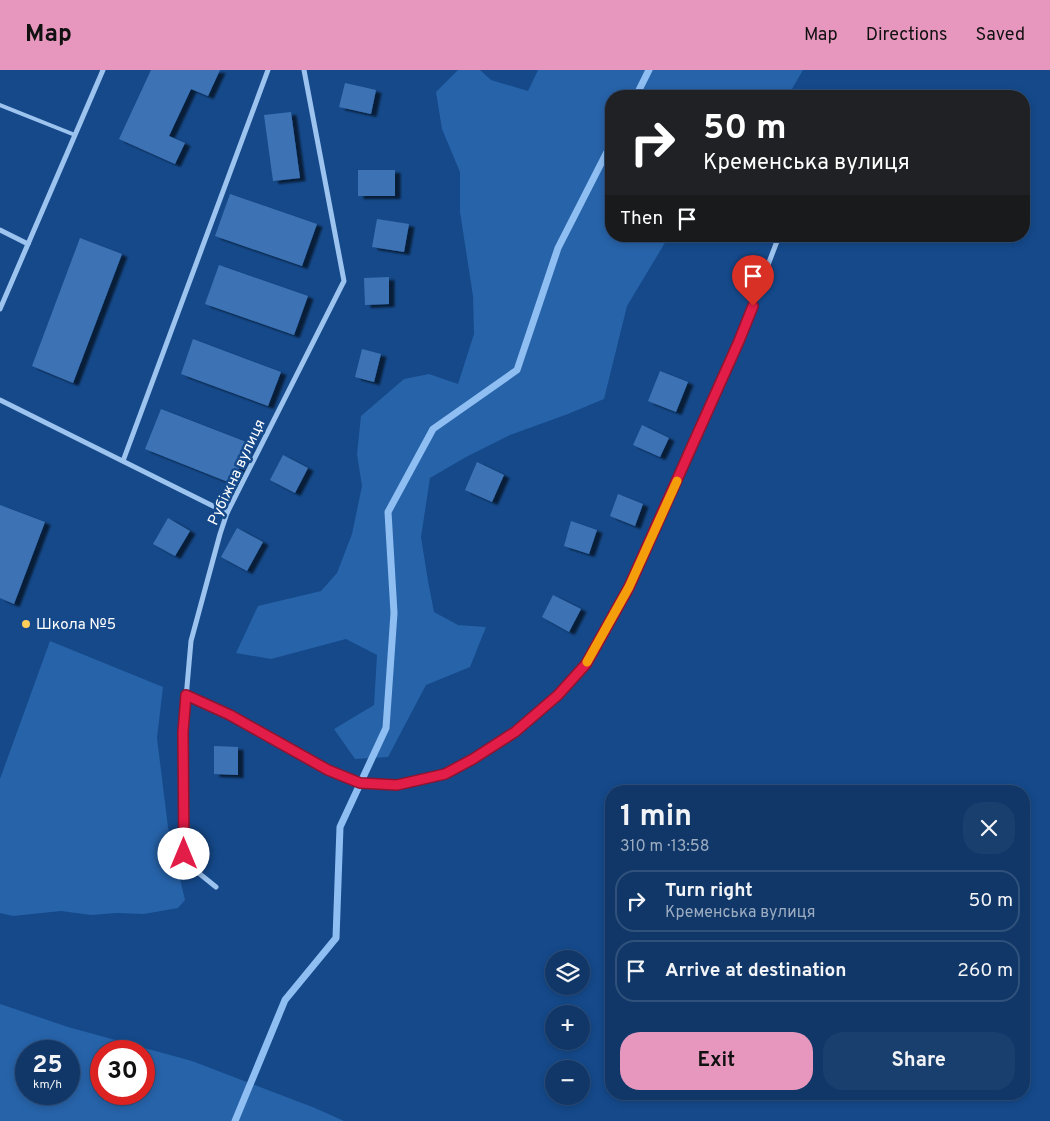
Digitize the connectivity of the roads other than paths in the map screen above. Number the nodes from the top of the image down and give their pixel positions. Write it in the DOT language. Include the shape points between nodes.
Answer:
graph roads {
  1 [pos="103,70"];
  2 [pos="268,70"];
  3 [pos="304,70"];
  4 [pos="0,105"];
  5 [pos="75,136"];
  6 [pos="0,230"];
  7 [pos="777,242"];
  8 [pos="28,244"];
  9 [pos="0,309"];
  10 [pos="0,400"];
  11 [pos="123,462"];
  12 [pos="227,513"];
  13 [pos="186,695"];
  14 [pos="216,887"];
  1 -- 5 [label="street"];
  2 -- 11 [label="street"];
  3 -- 12 [label="street, Рубіжна вулиця" via="344,281"];
  4 -- 5 [label="lane"];
  5 -- 8 [label="street"];
  6 -- 8 [label="street"];
  7 -- 13 [label="street" via="739,341 629,587 586,664 558,695 515,732 445,774 397,785 360,783 328,770 230,715"];
  8 -- 9 [label="street"];
  10 -- 11 [label="street"];
  11 -- 12 [label="street"];
  12 -- 13 [label="street, Рубіжна вулиця" via="190,641"];
  13 -- 14 [label="street, Рубіжна вулиця" via="183,732 184,854 195,870"];
}
